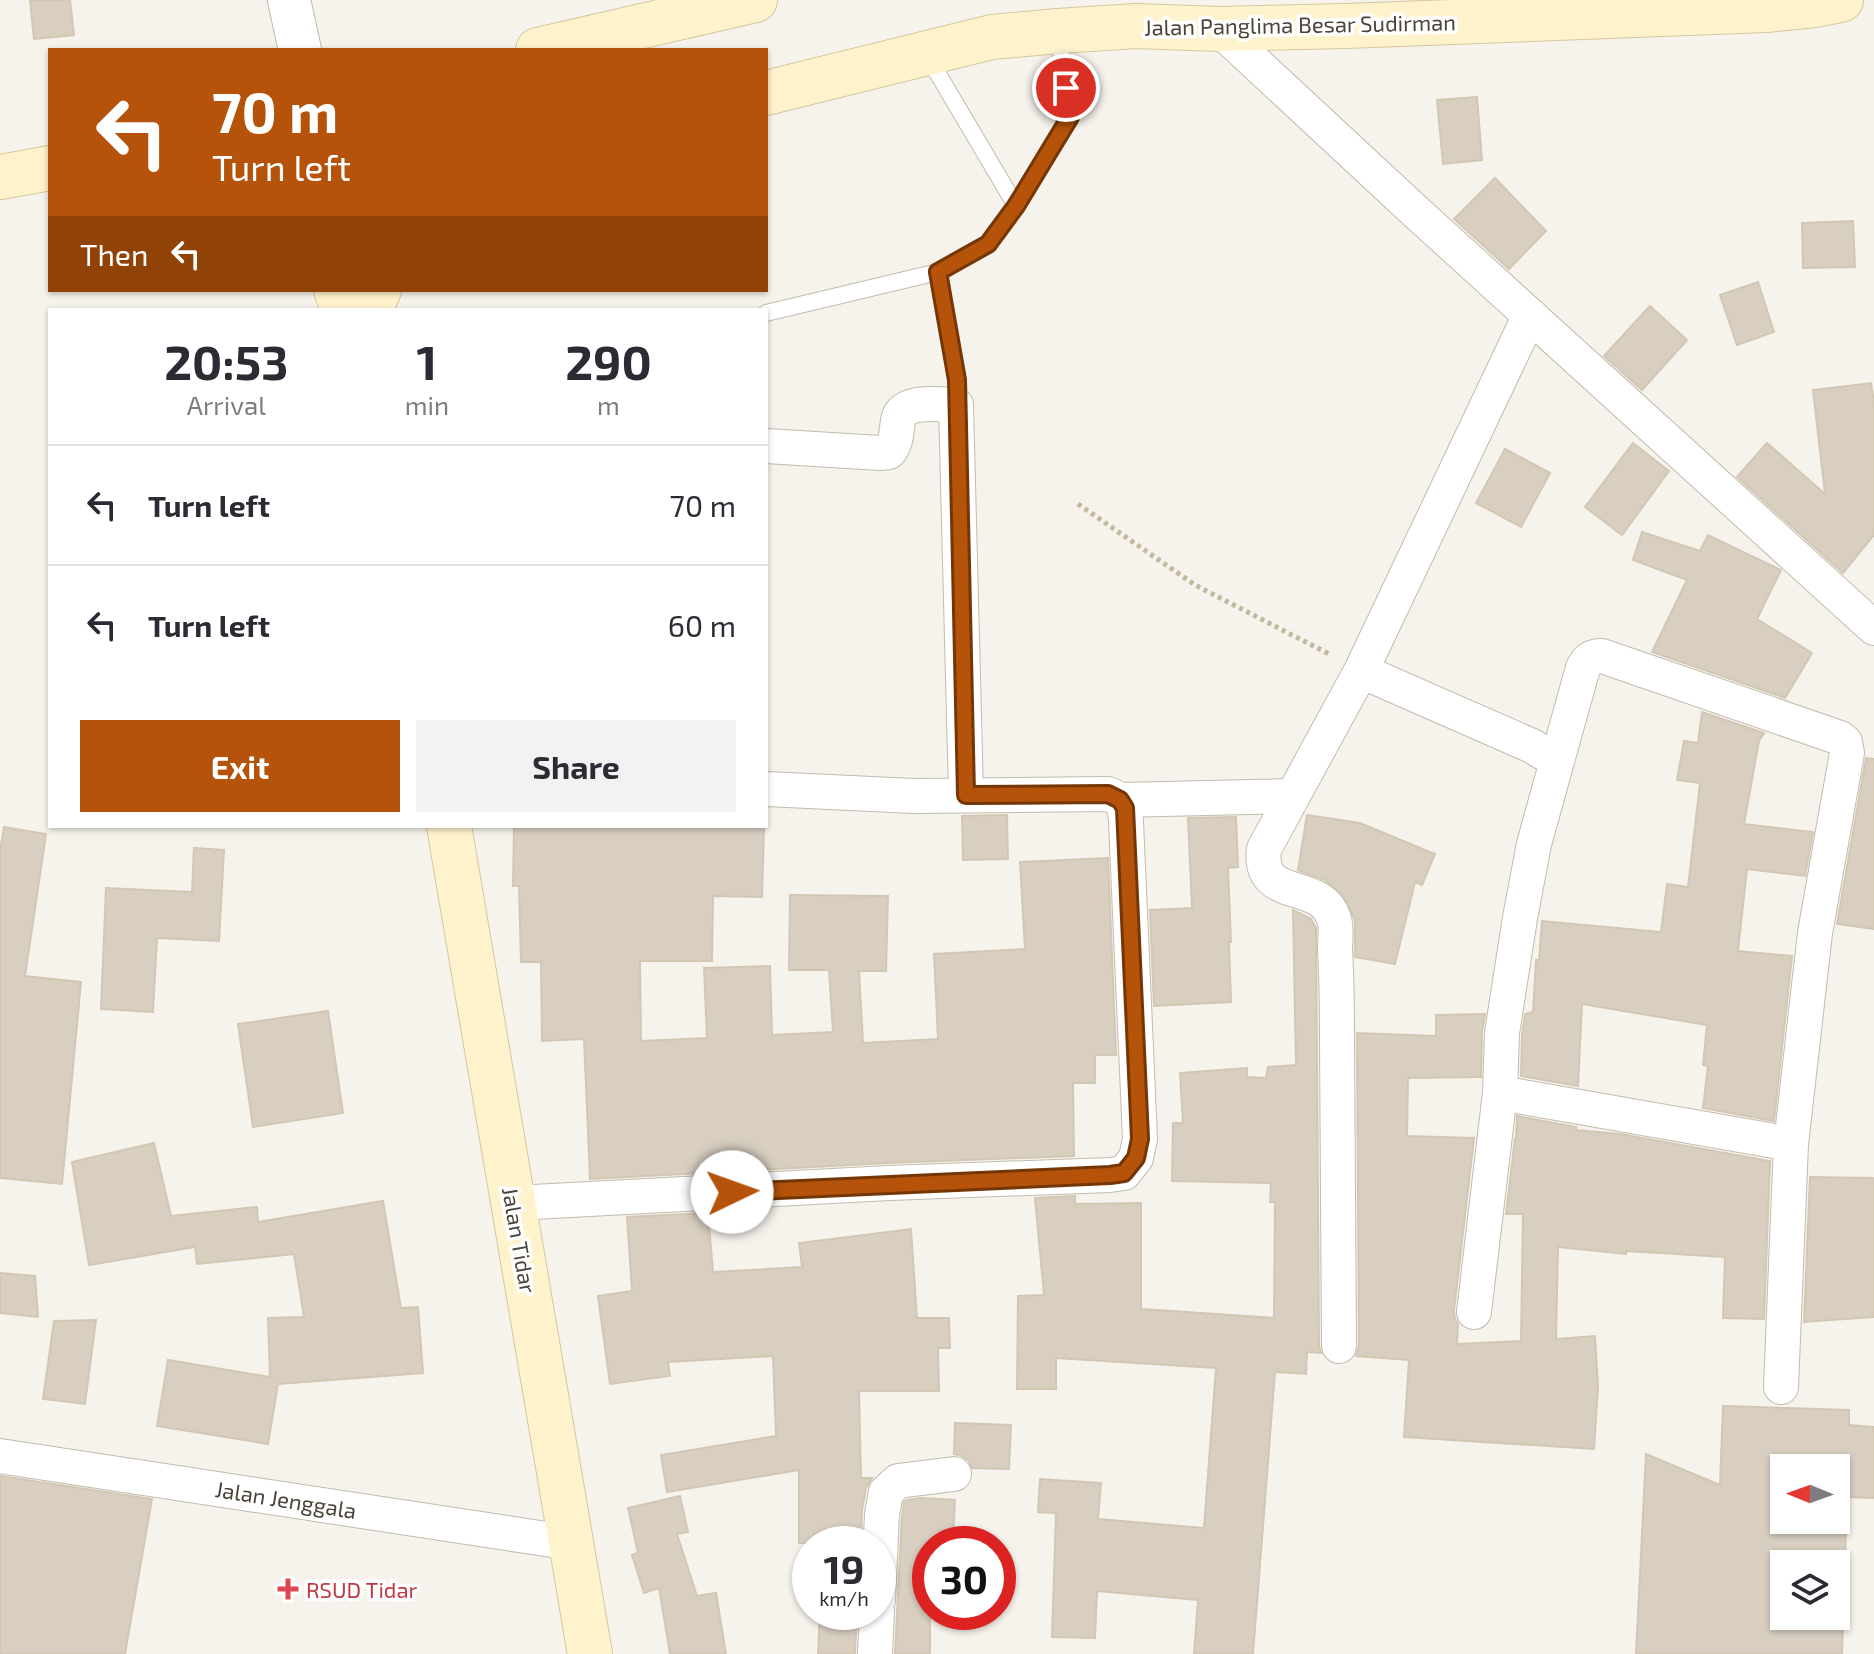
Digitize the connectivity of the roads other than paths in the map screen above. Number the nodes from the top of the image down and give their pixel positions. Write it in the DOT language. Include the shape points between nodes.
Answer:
graph roads {
  1 [pos="289,0"];
  2 [pos="755,0"];
  3 [pos="1841,0"];
  4 [pos="1219,29"];
  5 [pos="1058,31"];
  6 [pos="300,48"];
  7 [pos="547,48"];
  8 [pos="925,53"];
  9 [pos="768,92"];
  10 [pos="48,168"];
  11 [pos="0,177"];
  12 [pos="1016,206"];
  13 [pos="938,272"];
  14 [pos="768,313"];
  15 [pos="1530,315"];
  16 [pos="956,405"];
  17 [pos="768,446"];
  18 [pos="1874,628"];
  19 [pos="1361,671"];
  20 [pos="1557,761"];
  21 [pos="768,789"];
  22 [pos="966,795"];
  23 [pos="1293,796"];
  24 [pos="1120,800"];
  25 [pos="449,828"];
  26 [pos="1500,1093"];
  27 [pos="1791,1144"];
  28 [pos="514,1203"];
  29 [pos="1474,1312"];
  30 [pos="1339,1346"];
  31 [pos="1781,1387"];
  32 [pos="0,1456"];
  33 [pos="954,1474"];
  34 [pos="881,1526"];
  35 [pos="572,1543"];
  36 [pos="876,1630"];
  37 [pos="590,1654"];
  38 [pos="875,1654"];
  1 -- 6 [label="street"];
  2 -- 7 [label="main road"];
  3 -- 4 [label="main road, Jalan Panglima Besar Sudirman" via="1766,10"];
  4 -- 5 [label="main road, Jalan Panglima Besar Sudirman" via="1136,26"];
  4 -- 15 [label="street"];
  5 -- 8 [label="main road, Jalan Panglima Besar Sudirman" via="992,37"];
  5 -- 12 [label="lane" via="1070,117"];
  8 -- 9 [label="main road, Jalan Panglima Besar Sudirman"];
  8 -- 12 [label="lane"];
  10 -- 11 [label="main road"];
  12 -- 13 [label="lane" via="988,244"];
  13 -- 14 [label="lane"];
  13 -- 16 [label="lane" via="957,380"];
  15 -- 18 [label="street"];
  15 -- 19 [label="street"];
  16 -- 17 [label="street" via="904,408 889,452"];
  16 -- 22 [label="street"];
  19 -- 20 [label="street"];
  19 -- 23 [label="street"];
  20 -- 26 [label="street" via="1520,918 1502,1033"];
  20 -- 27 [label="street" via="1583,668 1595,656 1845,742 1815,933"];
  21 -- 22 [label="street"];
  22 -- 24 [label="street" via="1108,794"];
  23 -- 24 [label="street"];
  23 -- 30 [label="street" via="1264,849 1263,861 1272,881 1316,898 1334,920"];
  24 -- 28 [label="street" via="1126,822 1140,1139 1136,1158 1124,1173"];
  25 -- 28 [label="main road, Jalan Tidar"];
  26 -- 27 [label="street"];
  26 -- 29 [label="street"];
  27 -- 31 [label="street"];
  28 -- 35 [label="main road, Jalan Tidar"];
  32 -- 35 [label="street, Jalan Jenggala"];
  33 -- 34 [label="street" via="898,1481 886,1492"];
  35 -- 37 [label="main road, Jalan Tidar"];
  36 -- 38 [label="street"];
}
